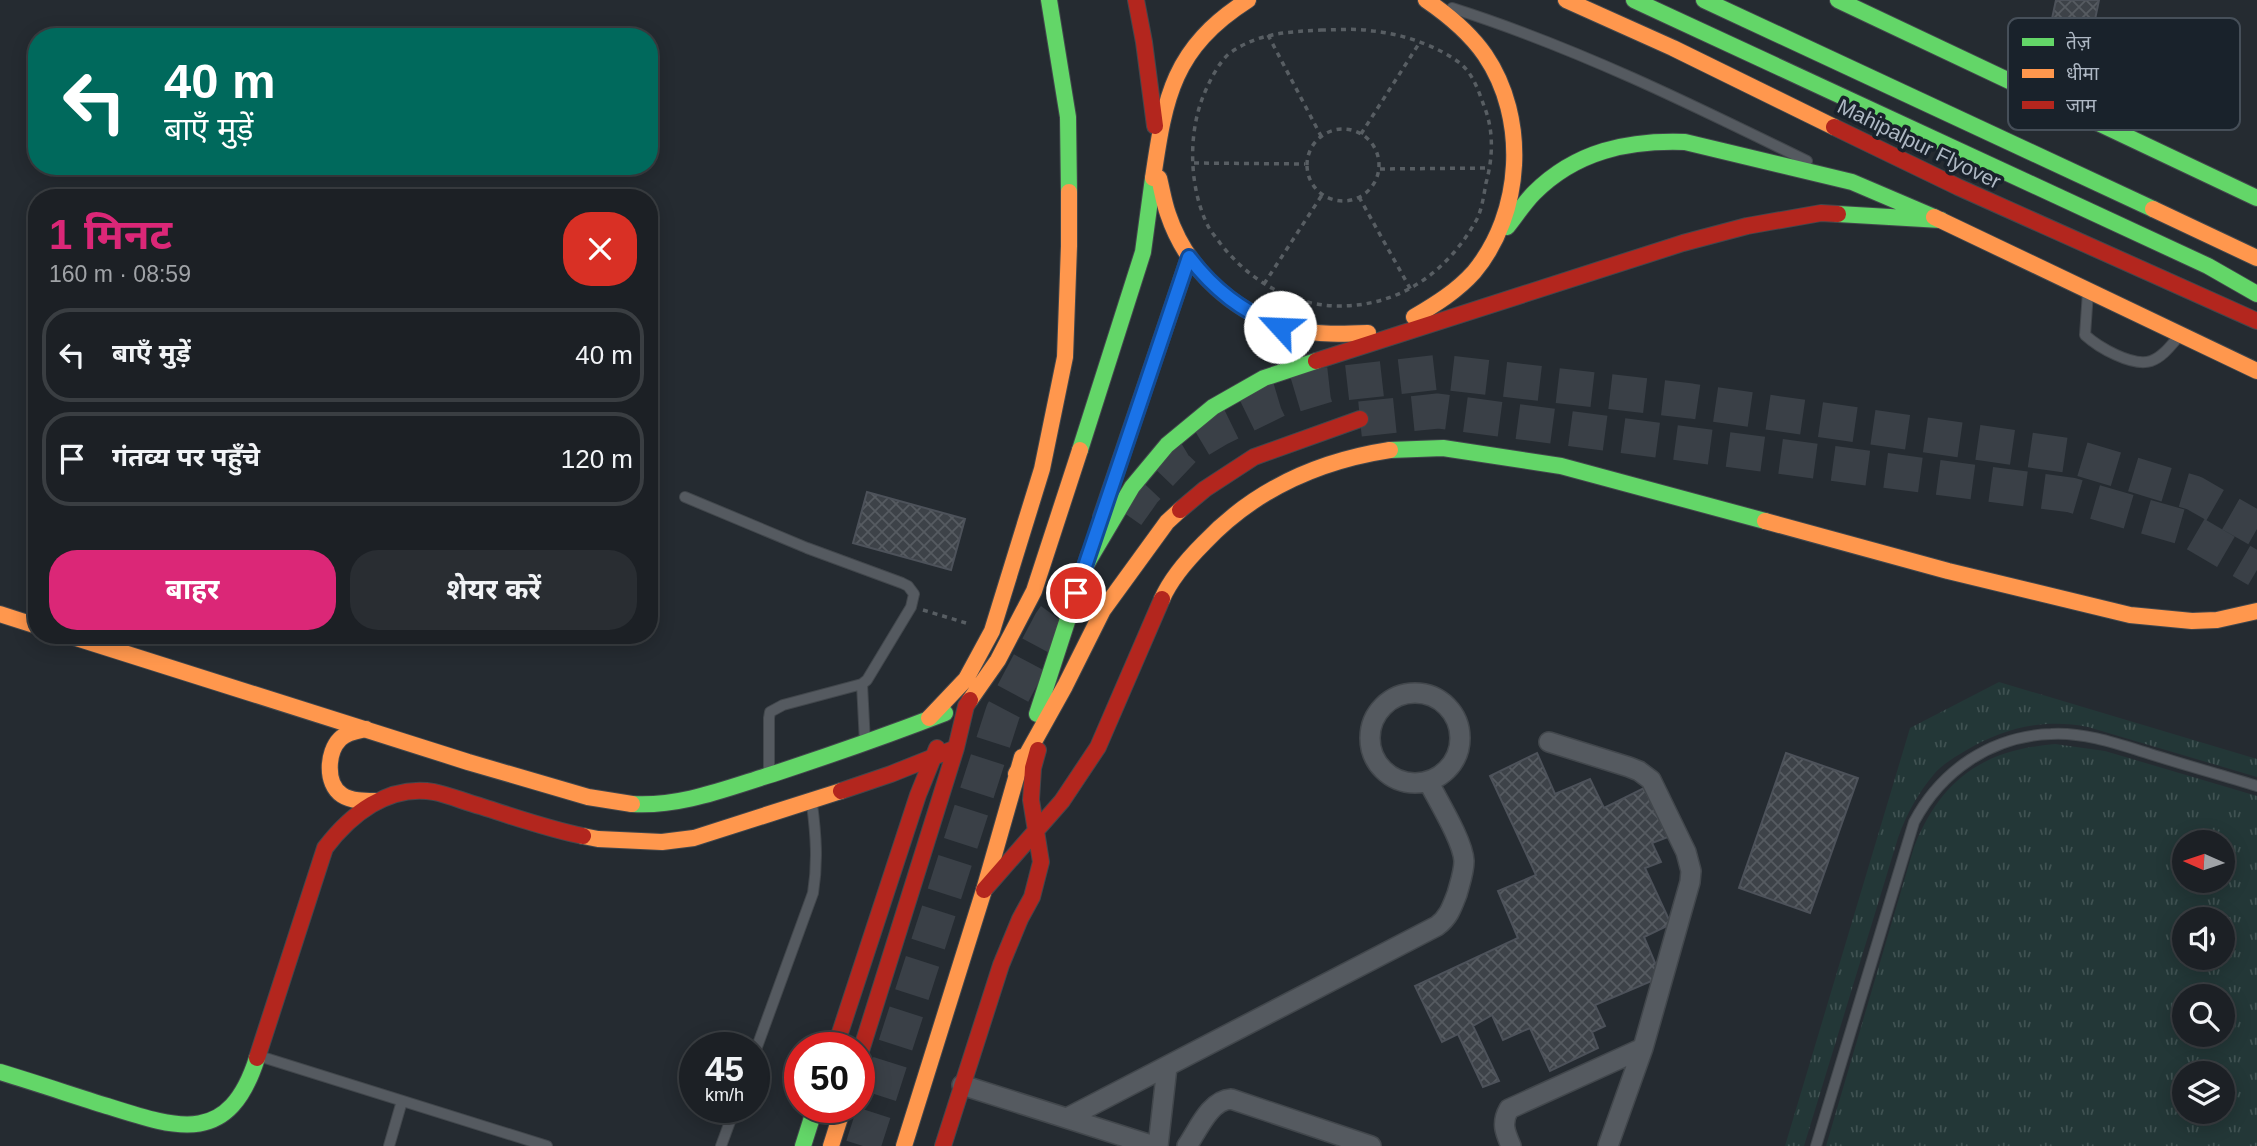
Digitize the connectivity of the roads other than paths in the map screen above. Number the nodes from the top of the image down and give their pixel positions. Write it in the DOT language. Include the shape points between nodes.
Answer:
graph roads {
  1 [pos="1049,0"];
  2 [pos="1136,0"];
  3 [pos="1248,0"];
  4 [pos="1427,0"];
  5 [pos="1566,0"];
  6 [pos="1634,0"];
  7 [pos="1704,0"];
  8 [pos="1838,0"];
  9 [pos="2008,80"];
  10 [pos="2113,130"];
  11 [pos="1158,147"];
  12 [pos="1852,182"];
  13 [pos="2257,198"];
  14 [pos="1941,220"];
  15 [pos="1189,257"];
  16 [pos="1485,257"];
  17 [pos="2257,258"];
  18 [pos="2088,290"];
  19 [pos="2257,294"];
  20 [pos="2257,321"];
  21 [pos="2180,334"];
  22 [pos="2257,371"];
  23 [pos="1360,419"];
  24 [pos="685,497"];
  25 [pos="1083,570"];
  26 [pos="2257,611"];
  27 [pos="0,614"];
  28 [pos="28,623"];
  29 [pos="96,644"];
  30 [pos="862,684"];
  31 [pos="960,708"];
  32 [pos="929,718"];
  33 [pos="1047,718"];
  34 [pos="366,729"];
  35 [pos="1549,742"];
  36 [pos="865,744"];
  37 [pos="956,748"];
  38 [pos="933,757"];
  39 [pos="1016,774"];
  40 [pos="769,775"];
  41 [pos="1428,781"];
  42 [pos="2257,786"];
  43 [pos="811,800"];
  44 [pos="375,801"];
  45 [pos="1037,831"];
  46 [pos="984,890"];
  47 [pos="762,1032"];
  48 [pos="840,1032"];
  49 [pos="867,1032"];
  50 [pos="1643,1048"];
  51 [pos="258,1056"];
  52 [pos="1167,1067"];
  53 [pos="0,1072"];
  54 [pos="962,1085"];
  55 [pos="402,1101"];
  56 [pos="1067,1118"];
  57 [pos="729,1123"];
  58 [pos="810,1123"];
  59 [pos="838,1123"];
  60 [pos="389,1146"];
  61 [pos="547,1146"];
  62 [pos="721,1146"];
  63 [pos="803,1146"];
  64 [pos="831,1146"];
  65 [pos="904,1146"];
  66 [pos="943,1146"];
  67 [pos="1156,1146"];
  68 [pos="1187,1146"];
  69 [pos="1371,1146"];
  70 [pos="1511,1146"];
  71 [pos="1608,1146"];
  72 [pos="1816,1146"];
  1 -- 32 [label="main road" via="1068,117 1065,357 1042,469 992,631 966,679"];
  2 -- 11 [label="main road"];
  3 -- 11 [label="main road" via="1226,14 1185,60 1171,87"];
  4 -- 12 [label="lane" via="1517,29 1676,97"];
  4 -- 16 [label="main road" via="1482,51 1511,114 1513,183 1499,231"];
  5 -- 20 [label="main road, Mahipalpur Flyover" via="1958,187"];
  6 -- 19 [label="main road" via="2208,266"];
  7 -- 17 [label="main road, Mahipalpur Flyover"];
  8 -- 9 [label="main road"];
  10 -- 13 [label="main road"];
  11 -- 15 [label="main road" via="1165,205"];
  11 -- 31 [label="main road" via="1143,252 1034,592 998,660"];
  12 -- 14 [label="main road"];
  12 -- 16 [label="main road" via="1685,142 1631,142 1604,149 1556,174 1535,192"];
  14 -- 18 [label="main road"];
  14 -- 25 [label="main road" via="1821,213 1747,226 1265,378 1213,407 1167,445 1132,487"];
  15 -- 16 [label="main road" via="1220,292 1258,317 1280,327 1337,335 1371,332 1421,314 1445,299"];
  15 -- 25 [label="main road"];
  18 -- 21 [label="main road"];
  18 -- 21 [label="lane" via="2085,335 2094,344 2129,360 2150,361"];
  21 -- 22 [label="main road"];
  23 -- 33 [label="main road" via="1254,457 1205,489 1167,522 1103,610"];
  24 -- 30 [label="lane" via="908,586 914,594 911,607"];
  25 -- 39 [label="main road"];
  26 -- 45 [label="main road" via="2192,621 2130,615 1560,466 1443,448 1363,454 1324,465 1251,501 1191,556 1167,588 1098,747"];
  27 -- 28 [label="main road"];
  29 -- 34 [label="main road"];
  30 -- 36 [label="lane"];
  30 -- 40 [label="lane" via="771,712"];
  31 -- 32 [label="main road"];
  31 -- 37 [label="main road"];
  31 -- 38 [label="main road"];
  32 -- 36 [label="main road"];
  33 -- 39 [label="main road"];
  33 -- 45 [label="main road" via="1033,768 1031,800"];
  34 -- 40 [label="main road" via="619,803 681,801"];
  34 -- 44 [label="main road" via="338,740 331,780 345,797"];
  35 -- 50 [label="street" via="1629,767 1651,780 1689,862 1690,882"];
  36 -- 40 [label="main road"];
  37 -- 38 [label="main road"];
  37 -- 49 [label="main road"];
  38 -- 43 [label="main road"];
  38 -- 48 [label="main road"];
  39 -- 46 [label="main road"];
  41 -- 41 [label="street" via="1396,779 1382,769 1373,754 1370,736 1374,719 1384,704 1399,695 1417,692 1434,697 1458,722 1456,757"];
  41 -- 52 [label="street" via="1464,860 1446,919"];
  42 -- 72 [label="lane" via="2120,745 2061,734 2005,742 1958,768 1935,790 1914,822"];
  43 -- 44 [label="main road" via="730,828 662,842 598,839 564,832 432,792 413,791"];
  43 -- 47 [label="lane" via="817,843 813,893"];
  44 -- 51 [label="main road" via="339,828 325,848"];
  45 -- 46 [label="main road"];
  45 -- 54 [label="main road" via="1041,862 1032,897 1001,965"];
  46 -- 65 [label="main road"];
  50 -- 70 [label="street" via="1509,1109 1504,1131"];
  50 -- 71 [label="street"];
  51 -- 53 [label="main road" via="242,1096 229,1111 215,1120 189,1126 161,1123"];
  51 -- 55 [label="lane"];
  52 -- 56 [label="street"];
  52 -- 67 [label="street"];
  54 -- 56 [label="street"];
  54 -- 66 [label="main road"];
  55 -- 60 [label="lane"];
  55 -- 61 [label="lane"];
  56 -- 67 [label="street"];
  57 -- 62 [label="lane"];
  58 -- 63 [label="main road"];
  59 -- 64 [label="main road"];
  68 -- 69 [label="street" via="1216,1103 1230,1099"];
}
